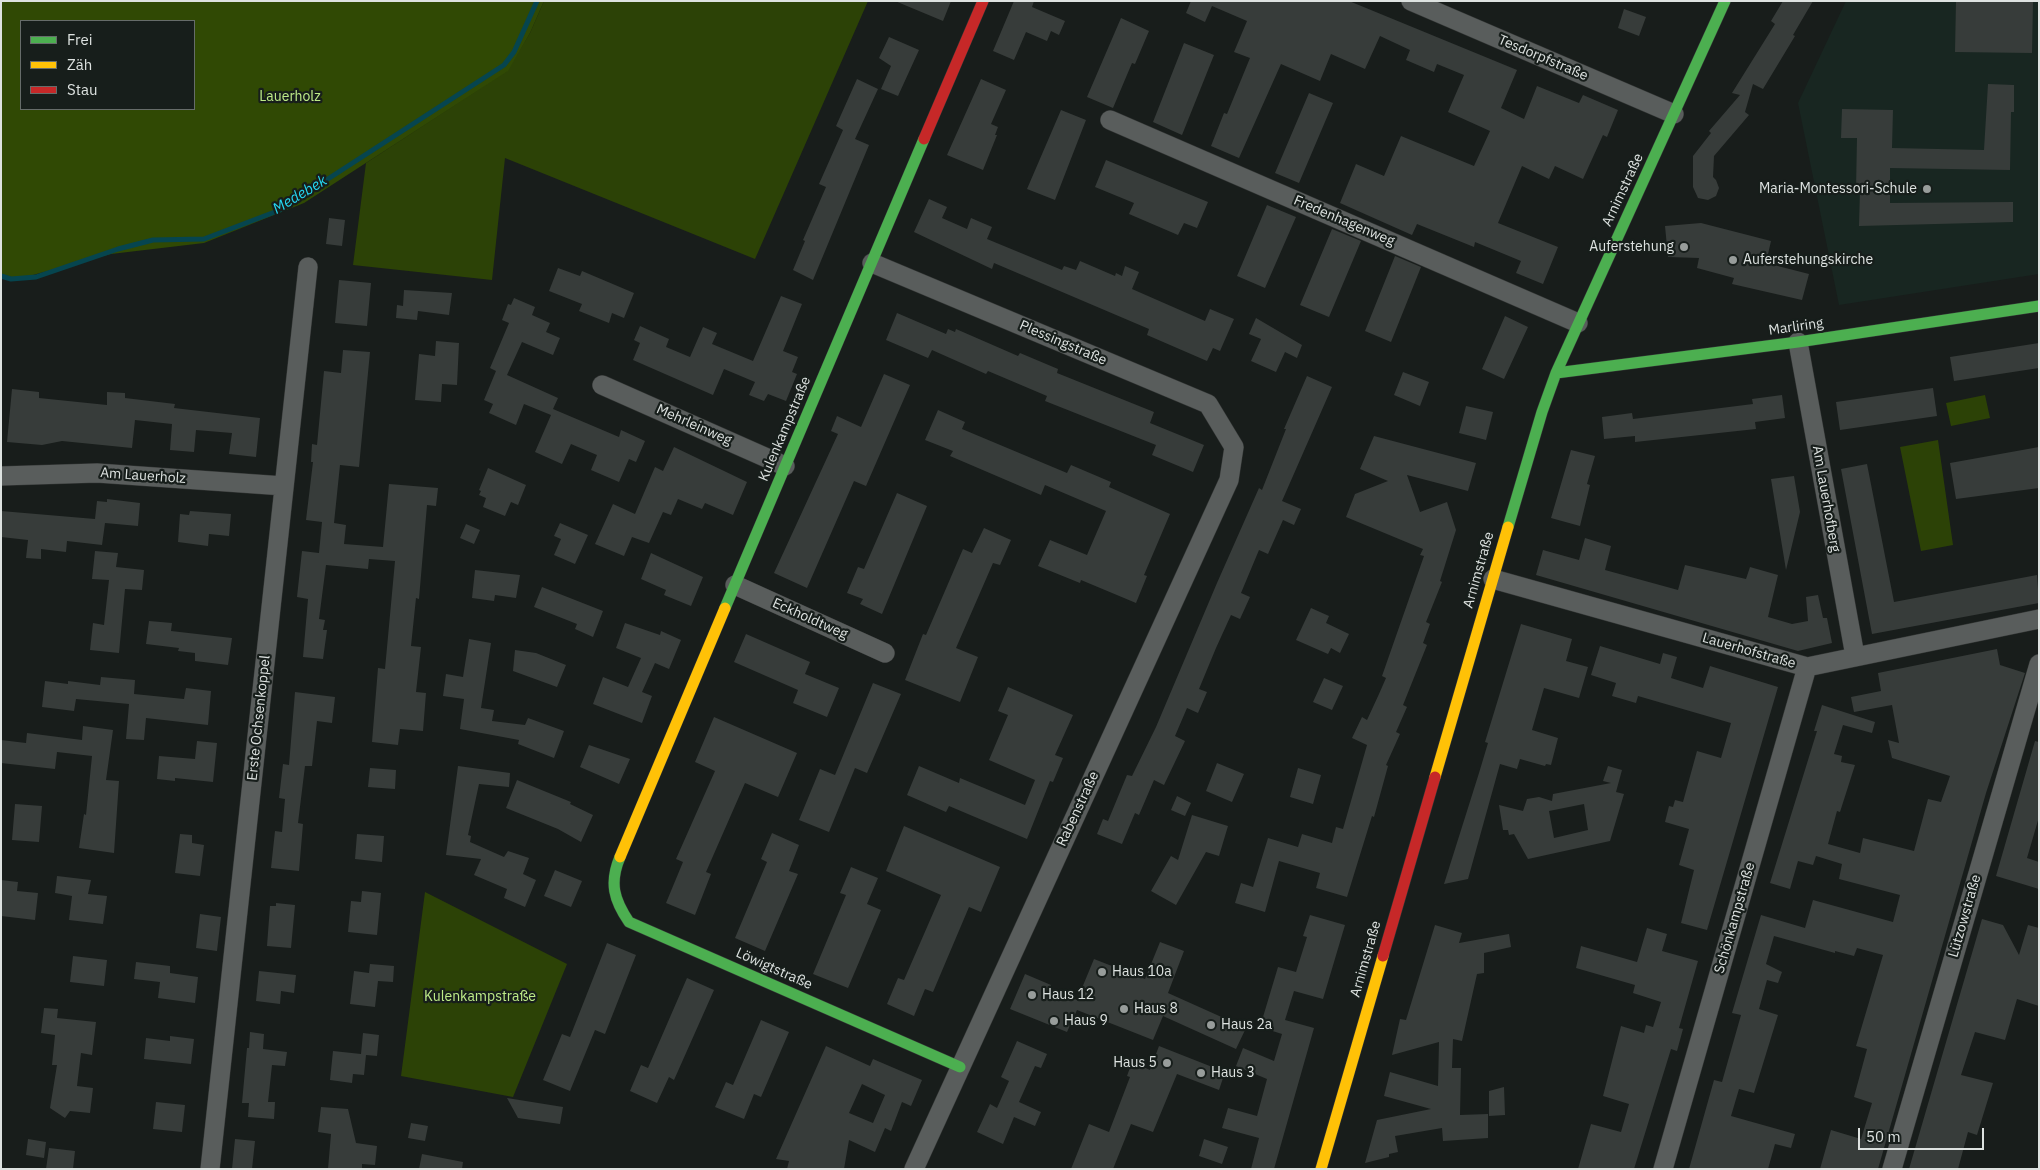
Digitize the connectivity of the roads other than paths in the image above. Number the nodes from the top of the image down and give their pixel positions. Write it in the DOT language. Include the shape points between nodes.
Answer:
graph roads {
  1 [pos="983,1"];
  2 [pos="1411,1"];
  3 [pos="1725,1"];
  4 [pos="1674,114"];
  5 [pos="1110,120"];
  6 [pos="872,263"];
  7 [pos="308,268"];
  8 [pos="2039,306"];
  9 [pos="1578,323"];
  10 [pos="1798,342"];
  11 [pos="1556,373"];
  12 [pos="602,385"];
  13 [pos="1234,447"];
  14 [pos="785,466"];
  15 [pos="1,476"];
  16 [pos="284,486"];
  17 [pos="1493,579"];
  18 [pos="735,585"];
  19 [pos="2039,619"];
  20 [pos="885,653"];
  21 [pos="1855,656"];
  22 [pos="2039,664"];
  23 [pos="1807,667"];
  24 [pos="614,868"];
  25 [pos="960,1067"];
  26 [pos="210,1169"];
  27 [pos="914,1169"];
  28 [pos="1321,1169"];
  29 [pos="1662,1169"];
  30 [pos="1892,1169"];
  1 -- 6 [label="street, Kulenkampstraße"];
  2 -- 4 [label="street, Tesdorpfstraße"];
  3 -- 4 [label="street, Arnimstraße"];
  4 -- 9 [label="street, Arnimstraße"];
  5 -- 9 [label="street, Fredenhagenweg"];
  6 -- 13 [label="street, Plessingstraße" via="1208,404"];
  6 -- 14 [label="street, Kulenkampstraße"];
  7 -- 16 [label="street, Erste Ochsenkoppel"];
  8 -- 10 [label="street, Marliring"];
  9 -- 11 [label="street, Arnimstraße"];
  10 -- 11 [label="street, Marliring"];
  10 -- 21 [label="street, Am Lauerhofberg"];
  11 -- 17 [label="street, Arnimstraße"];
  12 -- 14 [label="street, Mehrleinweg"];
  13 -- 25 [label="street, Rabenstraße" via="1228,480"];
  14 -- 18 [label="street, Kulenkampstraße"];
  15 -- 16 [label="street, Am Lauerholz" via="97,473"];
  16 -- 26 [label="street, Erste Ochsenkoppel"];
  17 -- 23 [label="street, Lauerhofstraße"];
  17 -- 28 [label="street, Arnimstraße"];
  18 -- 20 [label="street, Eckholdtweg"];
  18 -- 24 [label="street, Kulenkampstraße"];
  19 -- 21 [label="street, Lauerhofstraße"];
  21 -- 23 [label="street, Lauerhofstraße"];
  22 -- 30 [label="street, Lützowstraße"];
  23 -- 29 [label="street, Schönkampstraße"];
  24 -- 25 [label="street, Löwigtstraße" via="613,898 629,922"];
  25 -- 27 [label="street, Rabenstraße"];
}
